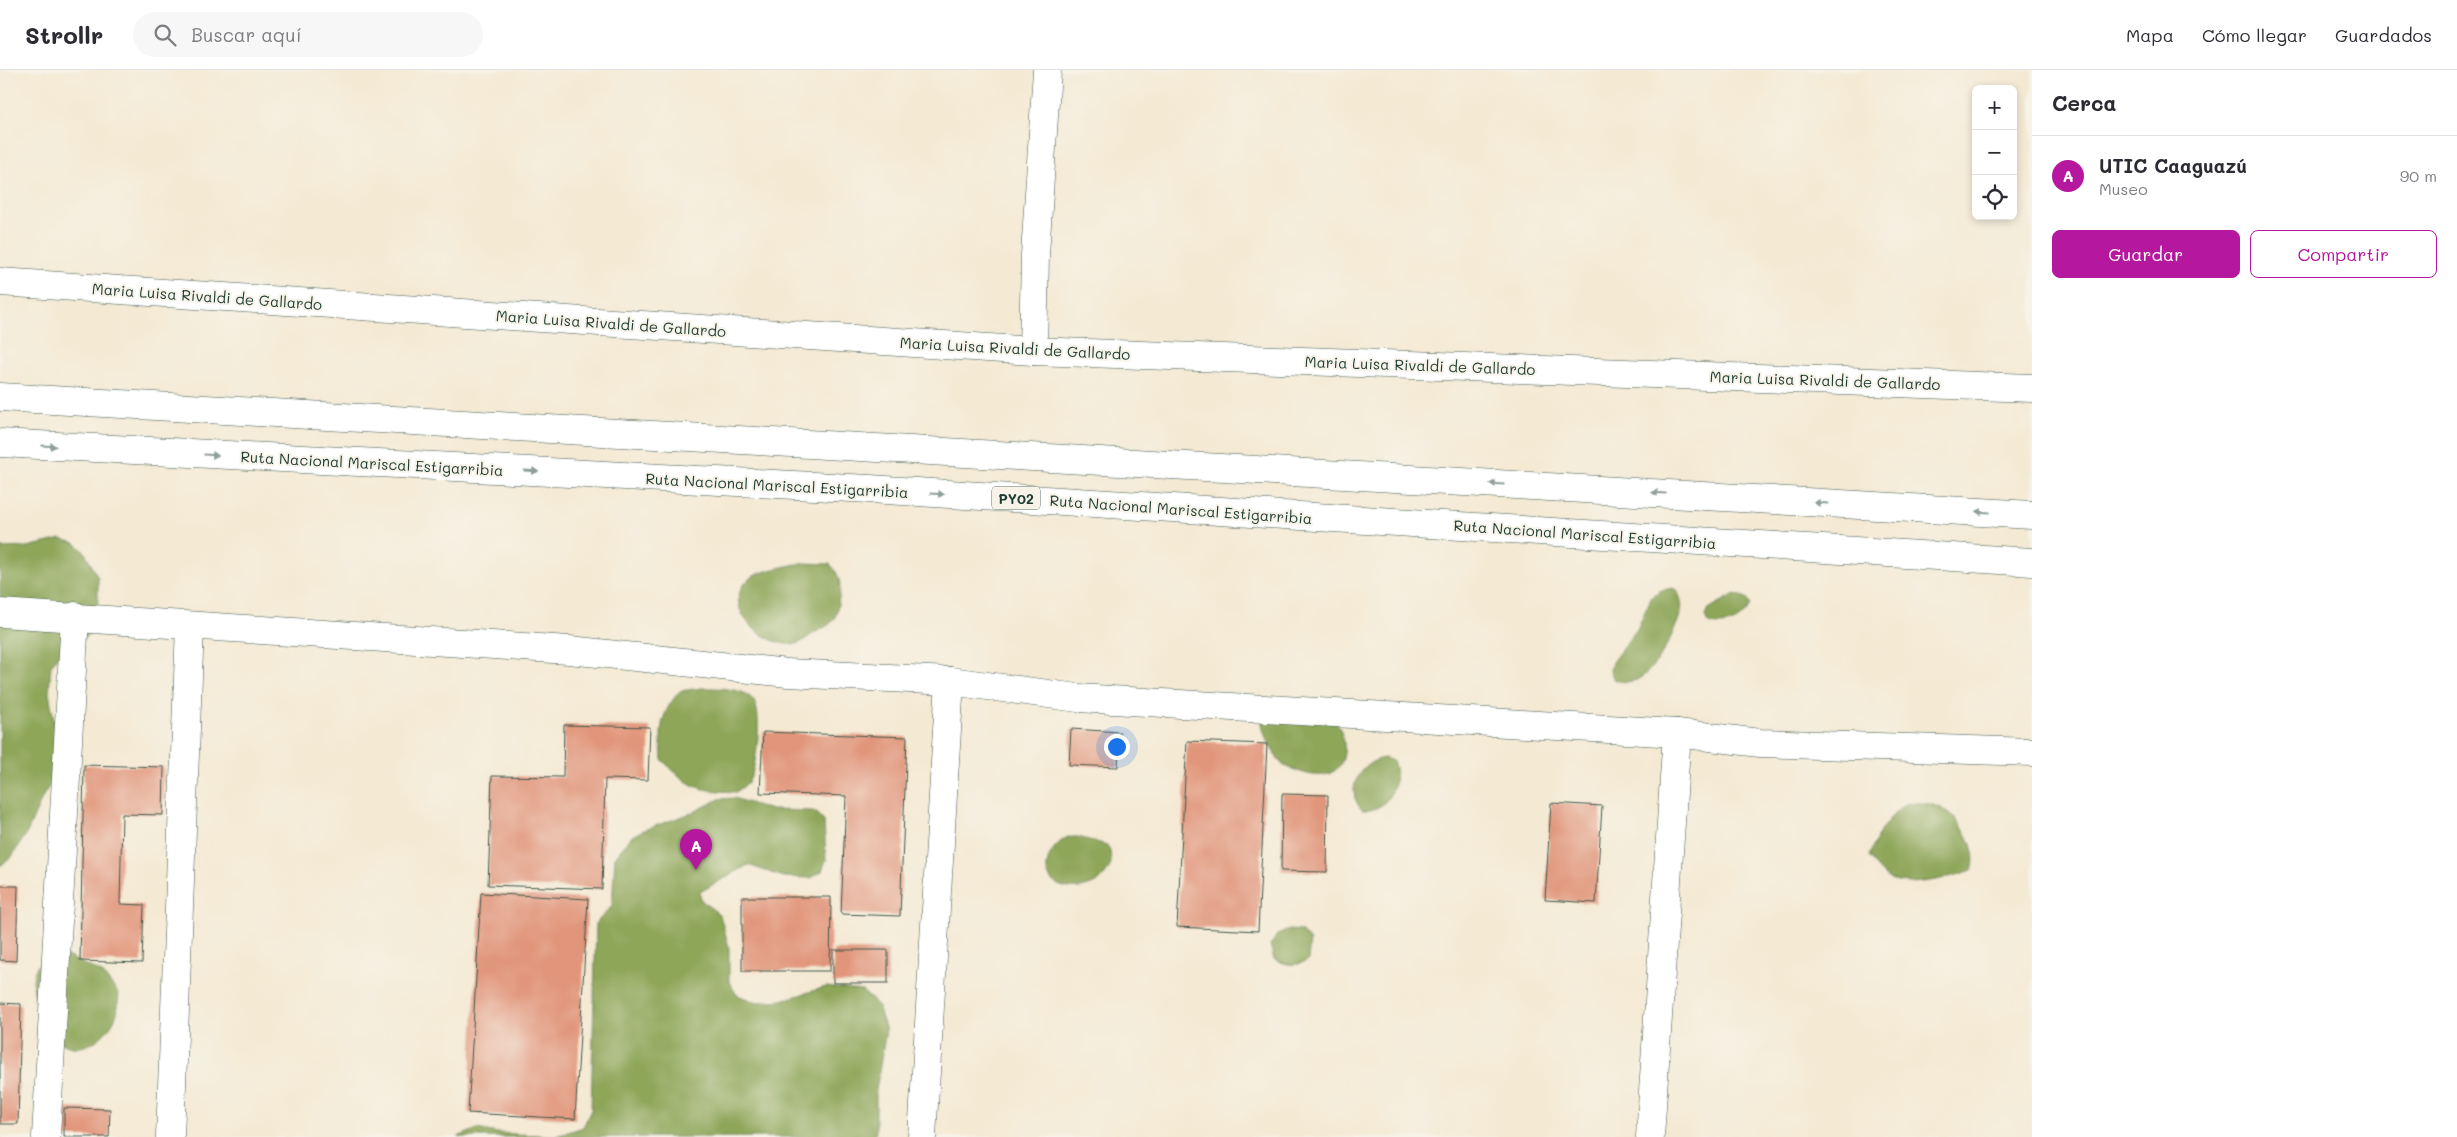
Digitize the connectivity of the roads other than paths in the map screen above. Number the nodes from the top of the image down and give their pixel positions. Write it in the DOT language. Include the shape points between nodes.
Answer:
graph roads {
  1 [pos="1048,70"];
  2 [pos="0,282"];
  3 [pos="1034,351"];
  4 [pos="2032,388"];
  5 [pos="0,397"];
  6 [pos="0,444"];
  7 [pos="2032,515"];
  8 [pos="2032,562"];
  9 [pos="0,613"];
  10 [pos="75,616"];
  11 [pos="190,626"];
  12 [pos="950,681"];
  13 [pos="1676,733"];
  14 [pos="2032,752"];
  15 [pos="46,1137"];
  16 [pos="170,1137"];
  17 [pos="922,1137"];
  18 [pos="1650,1137"];
  1 -- 3 [label="main road" via="1035,256"];
  2 -- 3 [label="main road, Maria Luisa Rivaldi de Gallardo"];
  3 -- 4 [label="main road, Maria Luisa Rivaldi de Gallardo"];
  7 -- 5 [label="main road, one-way"];
  6 -- 8 [label="main road, Ruta Nacional Mariscal Estigarribia / PY02, one-way" via="860,489"];
  9 -- 10 [label="main road"];
  10 -- 11 [label="main road"];
  10 -- 15 [label="main road"];
  11 -- 12 [label="main road" via="569,650 788,673"];
  11 -- 16 [label="main road"];
  12 -- 13 [label="main road" via="1078,698"];
  12 -- 17 [label="main road"];
  13 -- 14 [label="main road" via="1760,743"];
  13 -- 18 [label="main road"];
}
